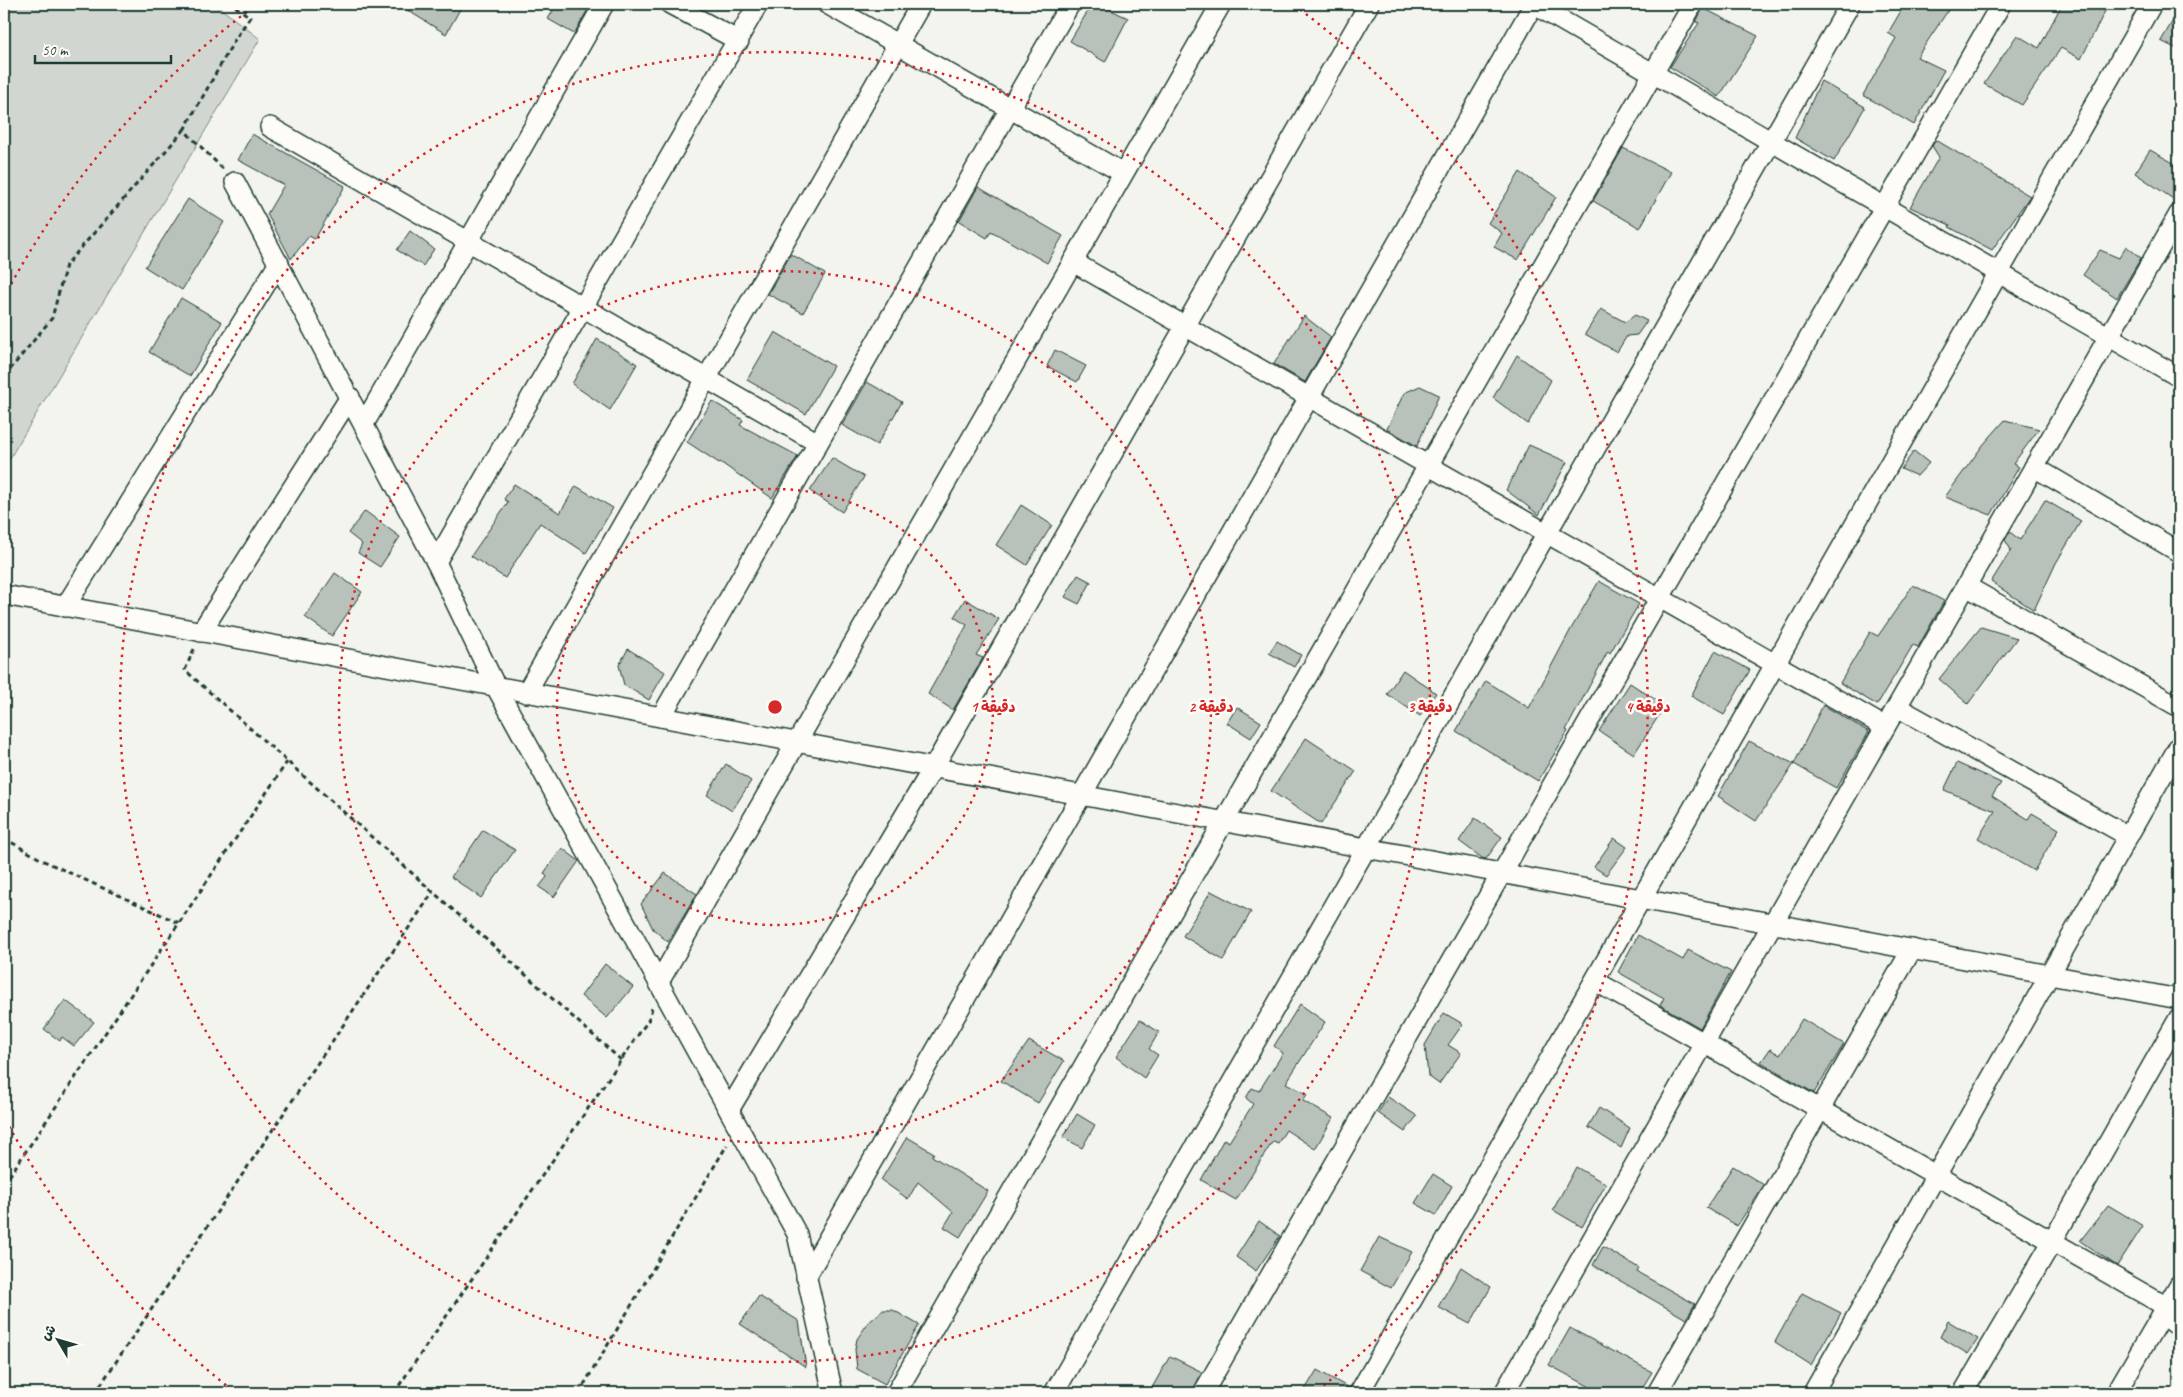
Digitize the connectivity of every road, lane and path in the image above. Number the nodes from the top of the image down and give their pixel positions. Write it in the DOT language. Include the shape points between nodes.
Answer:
graph roads {
  1 [pos="232,4"];
  2 [pos="604,4"];
  3 [pos="670,4"];
  4 [pos="758,4"];
  5 [pos="827,4"];
  6 [pos="921,4"];
  7 [pos="1070,4"];
  8 [pos="1221,4"];
  9 [pos="1369,4"];
  10 [pos="1534,4"];
  11 [pos="1693,4"];
  12 [pos="1850,4"];
  13 [pos="2001,4"];
  14 [pos="2152,4"];
  15 [pos="738,40"];
  16 [pos="898,44"];
  17 [pos="1653,73"];
  18 [pos="1010,108"];
  19 [pos="270,127"];
  20 [pos="184,130"];
  21 [pos="1771,142"];
  22 [pos="1123,173"];
  23 [pos="235,182"];
  24 [pos="1885,207"];
  25 [pos="2179,214"];
  26 [pos="468,242"];
  27 [pos="1073,262"];
  28 [pos="279,263"];
  29 [pos="1999,273"];
  30 [pos="583,308"];
  31 [pos="1185,326"];
  32 [pos="2109,337"];
  33 [pos="4,377"];
  34 [pos="2179,377"];
  35 [pos="706,379"];
  36 [pos="1309,397"];
  37 [pos="350,398"];
  38 [pos="364,424"];
  39 [pos="818,443"];
  40 [pos="1428,465"];
  41 [pos="2034,468"];
  42 [pos="1547,533"];
  43 [pos="2179,552"];
  44 [pos="436,562"];
  45 [pos="1966,586"];
  46 [pos="4,595"];
  47 [pos="1660,598"];
  48 [pos="65,607"];
  49 [pos="201,632"];
  50 [pos="1775,664"];
  51 [pos="496,687"];
  52 [pos="526,692"];
  53 [pos="1897,707"];
  54 [pos="2179,707"];
  55 [pos="661,717"];
  56 [pos="1885,727"];
  57 [pos="797,743"];
  58 [pos="2179,746"];
  59 [pos="287,762"];
  60 [pos="933,768"];
  61 [pos="1081,795"];
  62 [pos="1224,822"];
  63 [pos="2128,836"];
  64 [pos="4,838"];
  65 [pos="1367,848"];
  66 [pos="1502,874"];
  67 [pos="433,892"];
  68 [pos="1641,899"];
  69 [pos="179,922"];
  70 [pos="1773,922"];
  71 [pos="1912,949"];
  72 [pos="2049,975"];
  73 [pos="1595,981"];
  74 [pos="659,982"];
  75 [pos="2179,999"];
  76 [pos="2179,1018"];
  77 [pos="1704,1043"];
  78 [pos="621,1060"];
  79 [pos="1820,1109"];
  80 [pos="729,1110"];
  81 [pos="738,1127"];
  82 [pos="1936,1175"];
  83 [pos="4,1184"];
  84 [pos="2052,1242"];
  85 [pos="806,1277"];
  86 [pos="2179,1285"];
  87 [pos="2164,1312"];
  88 [pos="2179,1326"];
  89 [pos="95,1393"];
  90 [pos="394,1393"];
  91 [pos="579,1393"];
  92 [pos="833,1393"];
  93 [pos="896,1393"];
  94 [pos="1054,1393"];
  95 [pos="1203,1393"];
  96 [pos="1359,1393"];
  97 [pos="1504,1393"];
  98 [pos="1658,1393"];
  99 [pos="1813,1393"];
  100 [pos="1963,1393"];
  101 [pos="2116,1393"];
  1 -- 20 [label="path" via="250,17"];
  2 -- 26 [label="street"];
  3 -- 15 [label="street"];
  4 -- 15 [label="street"];
  5 -- 16 [label="street"];
  6 -- 16 [label="street"];
  7 -- 18 [label="street"];
  8 -- 22 [label="street"];
  9 -- 31 [label="street"];
  10 -- 17 [label="street"];
  10 -- 36 [label="street"];
  11 -- 17 [label="street"];
  12 -- 21 [label="street"];
  13 -- 24 [label="street"];
  14 -- 29 [label="street"];
  15 -- 30 [label="street"];
  16 -- 18 [label="street"];
  16 -- 35 [label="street"];
  17 -- 21 [label="street"];
  17 -- 40 [label="street"];
  18 -- 22 [label="street"];
  18 -- 39 [label="street"];
  19 -- 26 [label="street"];
  20 -- 23 [label="path"];
  20 -- 33 [label="path" via="66,265 52,318"];
  21 -- 24 [label="street"];
  21 -- 42 [label="street"];
  22 -- 27 [label="street"];
  23 -- 28 [label="street"];
  24 -- 29 [label="street"];
  24 -- 47 [label="street"];
  25 -- 32 [label="street"];
  26 -- 30 [label="street"];
  26 -- 38 [label="street"];
  27 -- 31 [label="street"];
  27 -- 57 [label="street"];
  28 -- 37 [label="street"];
  28 -- 48 [label="street"];
  29 -- 32 [label="street"];
  29 -- 50 [label="street"];
  30 -- 35 [label="street"];
  30 -- 44 [label="street"];
  31 -- 36 [label="street"];
  31 -- 60 [label="street"];
  32 -- 34 [label="street"];
  32 -- 41 [label="street"];
  35 -- 39 [label="street"];
  35 -- 52 [label="street"];
  36 -- 40 [label="street"];
  36 -- 61 [label="street"];
  37 -- 38 [label="street"];
  37 -- 49 [label="street"];
  38 -- 44 [label="street"];
  39 -- 55 [label="street"];
  40 -- 42 [label="street"];
  40 -- 62 [label="street"];
  41 -- 43 [label="street"];
  41 -- 45 [label="street"];
  42 -- 47 [label="street"];
  42 -- 65 [label="street"];
  44 -- 51 [label="street"];
  45 -- 53 [label="street"];
  45 -- 54 [label="street"];
  46 -- 48 [label="street"];
  47 -- 50 [label="street"];
  47 -- 66 [label="street"];
  48 -- 49 [label="street"];
  49 -- 51 [label="street"];
  49 -- 59 [label="path" via="185,670"];
  50 -- 56 [label="street"];
  50 -- 68 [label="street"];
  51 -- 52 [label="street"];
  51 -- 74 [label="street"];
  52 -- 55 [label="street"];
  53 -- 56 [label="street"];
  53 -- 63 [label="street"];
  55 -- 57 [label="street"];
  56 -- 70 [label="street"];
  57 -- 60 [label="street"];
  57 -- 74 [label="street"];
  58 -- 63 [label="street"];
  59 -- 67 [label="path"];
  59 -- 69 [label="path"];
  60 -- 61 [label="street"];
  60 -- 80 [label="street"];
  61 -- 62 [label="street"];
  61 -- 85 [label="street"];
  62 -- 65 [label="street"];
  62 -- 93 [label="street"];
  63 -- 72 [label="street"];
  64 -- 69 [label="path" via="44,861"];
  65 -- 66 [label="street"];
  65 -- 94 [label="street"];
  66 -- 68 [label="street"];
  66 -- 95 [label="street"];
  67 -- 78 [label="path"];
  67 -- 89 [label="path"];
  68 -- 70 [label="street"];
  68 -- 73 [label="street"];
  69 -- 83 [label="path"];
  70 -- 71 [label="street"];
  70 -- 77 [label="street"];
  71 -- 72 [label="street"];
  71 -- 79 [label="street"];
  72 -- 75 [label="street"];
  72 -- 82 [label="street"];
  73 -- 77 [label="street"];
  73 -- 96 [label="street"];
  74 -- 78 [label="path" via="649,1019"];
  74 -- 80 [label="street"];
  76 -- 84 [label="street"];
  77 -- 79 [label="street"];
  77 -- 97 [label="street"];
  78 -- 90 [label="path"];
  79 -- 82 [label="street"];
  79 -- 98 [label="street"];
  80 -- 81 [label="street"];
  81 -- 85 [label="street" via="797,1234"];
  81 -- 91 [label="path"];
  82 -- 84 [label="street"];
  82 -- 99 [label="street"];
  84 -- 87 [label="street"];
  84 -- 100 [label="street"];
  85 -- 92 [label="street"];
  86 -- 87 [label="street"];
  87 -- 88 [label="street"];
  87 -- 101 [label="street"];
}
